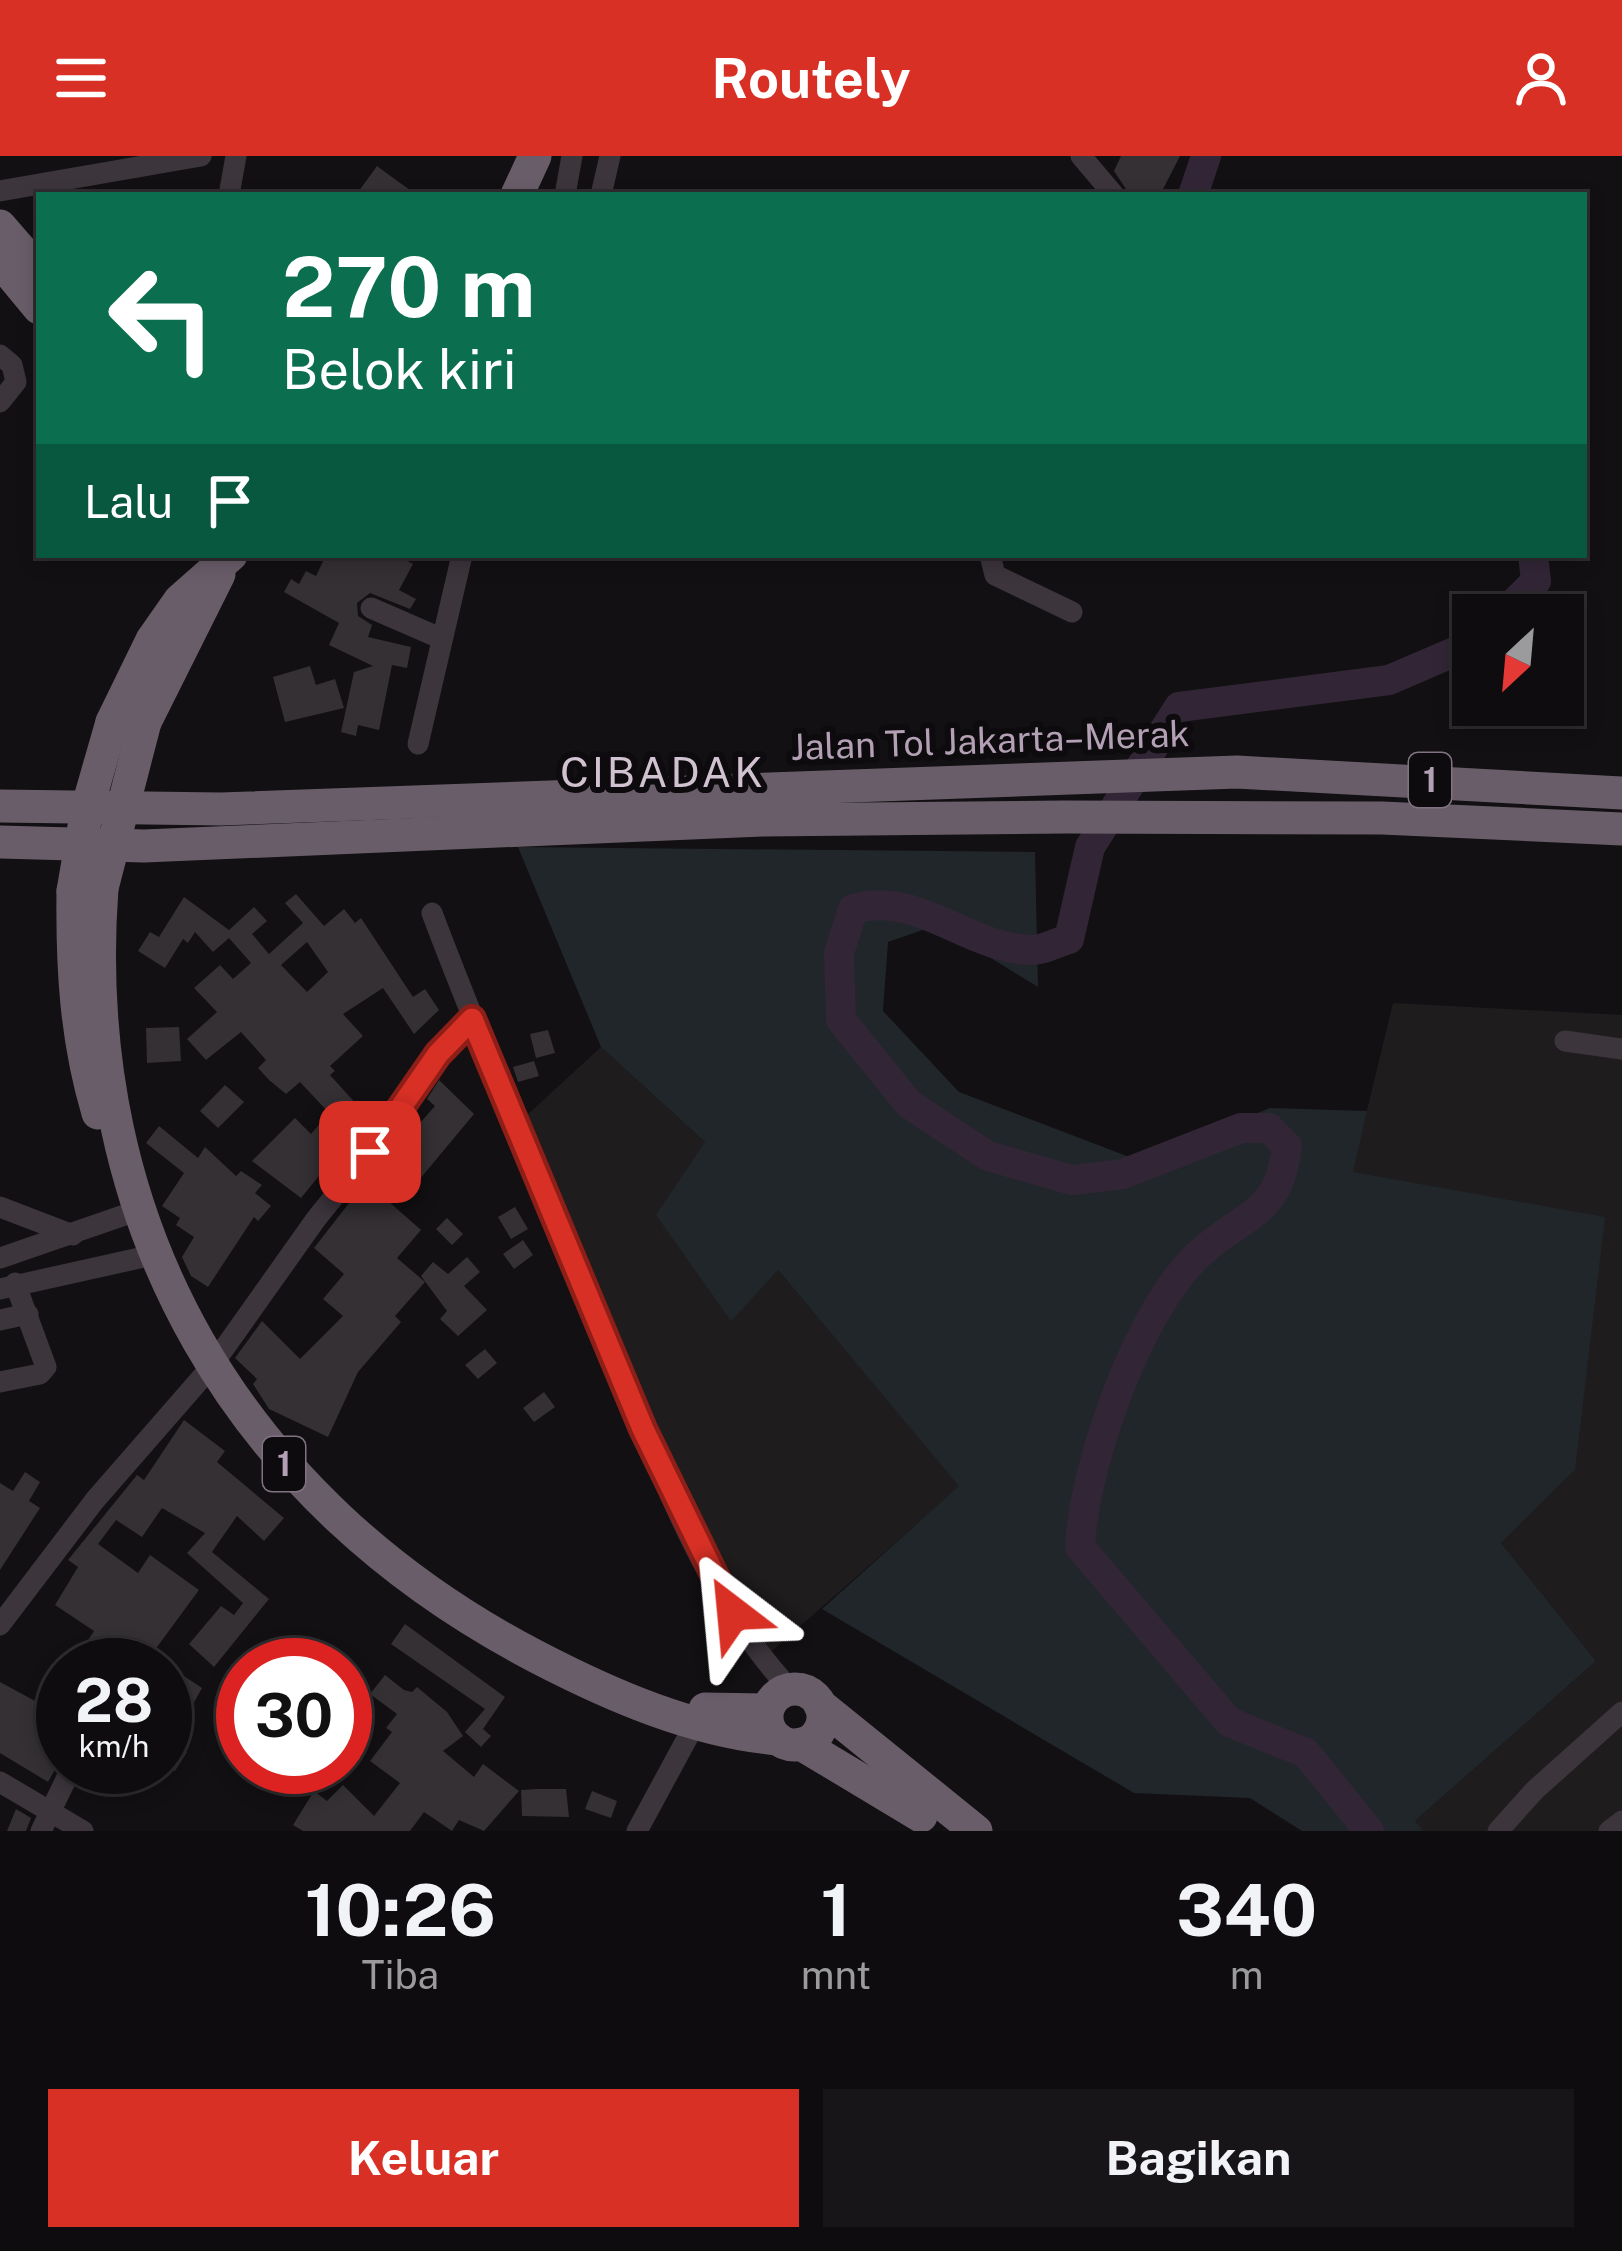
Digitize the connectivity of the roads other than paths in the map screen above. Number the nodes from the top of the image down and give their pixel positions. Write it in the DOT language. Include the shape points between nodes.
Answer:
graph roads {
  1 [pos="201,156"];
  2 [pos="236,156"];
  3 [pos="535,156"];
  4 [pos="572,156"];
  5 [pos="610,156"];
  6 [pos="1081,156"];
  7 [pos="114,165"];
  8 [pos="1106,165"];
  9 [pos="0,191"];
  10 [pos="230,192"];
  11 [pos="519,192"];
  12 [pos="566,192"];
  13 [pos="602,192"];
  14 [pos="0,226"];
  15 [pos="0,261"];
  16 [pos="36,268"];
  17 [pos="36,304"];
  18 [pos="0,356"];
  19 [pos="0,402"];
  20 [pos="228,558"];
  21 [pos="460,558"];
  22 [pos="991,558"];
  23 [pos="371,608"];
  24 [pos="1072,613"];
  25 [pos="440,638"];
  26 [pos="418,744"];
  27 [pos="1622,794"];
  28 [pos="0,806"];
  29 [pos="1622,829"];
  30 [pos="0,842"];
  31 [pos="432,914"];
  32 [pos="472,1019"];
  33 [pos="1565,1041"];
  34 [pos="1622,1049"];
  35 [pos="134,1195"];
  36 [pos="0,1207"];
  37 [pos="63,1238"];
  38 [pos="153,1255"];
  39 [pos="0,1258"];
  40 [pos="63,1273"];
  41 [pos="8,1286"];
  42 [pos="28,1314"];
  43 [pos="0,1320"];
  44 [pos="211,1367"];
  45 [pos="0,1382"];
  46 [pos="0,1625"];
  47 [pos="543,1660"];
  48 [pos="1622,1712"];
  49 [pos="791,1718"];
  50 [pos="696,1722"];
  51 [pos="0,1781"];
  52 [pos="58,1794"];
  53 [pos="45,1821"];
  54 [pos="1622,1821"];
  55 [pos="83,1831"];
  56 [pos="637,1831"];
  57 [pos="941,1831"];
  58 [pos="976,1831"];
  59 [pos="1498,1831"];
  60 [pos="1609,1831"];
  1 -- 7 [label="street"];
  2 -- 10 [label="street"];
  3 -- 11 [label="highway"];
  4 -- 12 [label="street"];
  5 -- 13 [label="street"];
  6 -- 8 [label="street"];
  7 -- 9 [label="street"];
  14 -- 16 [label="highway"];
  15 -- 17 [label="highway"];
  18 -- 19 [label="street" via="16,382"];
  20 -- 35 [label="highway, 1, bridge" via="180,600 152,640 129,722 87,809 81,1054 107,1142"];
  21 -- 25 [label="street"];
  22 -- 24 [label="street" via="995,575"];
  23 -- 25 [label="street"];
  25 -- 26 [label="street"];
  27 -- 28 [label="highway, Jalan Tol Jakarta–Merak / 1" via="1237,772 221,809"];
  29 -- 30 [label="highway, Jalan Tol Jakarta–Merak / 1" via="1382,818 762,820 143,846"];
  31 -- 32 [label="street"];
  32 -- 44 [label="street" via="438,1054"];
  32 -- 49 [label="street" via="710,1575"];
  33 -- 34 [label="street"];
  35 -- 37 [label="street"];
  35 -- 38 [label="highway, 1"];
  36 -- 37 [label="street"];
  37 -- 39 [label="street"];
  37 -- 40 [label="street"];
  38 -- 40 [label="street"];
  38 -- 44 [label="highway, 1"];
  40 -- 41 [label="street"];
  41 -- 42 [label="street"];
  42 -- 43 [label="street"];
  42 -- 45 [label="street" via="46,1367"];
  44 -- 46 [label="street" via="94,1500"];
  44 -- 47 [label="highway, 1" via="277,1456 395,1571"];
  47 -- 49 [label="highway, 1" via="702,1708"];
  47 -- 50 [label="highway, 1"];
  48 -- 59 [label="street"];
  49 -- 50 [label="highway, 1" via="734,1735"];
  49 -- 57 [label="highway, 1"];
  49 -- 58 [label="highway"];
  50 -- 56 [label="street"];
  51 -- 53 [label="street"];
  52 -- 53 [label="street"];
  53 -- 55 [label="street"];
  54 -- 60 [label="street"];
}
